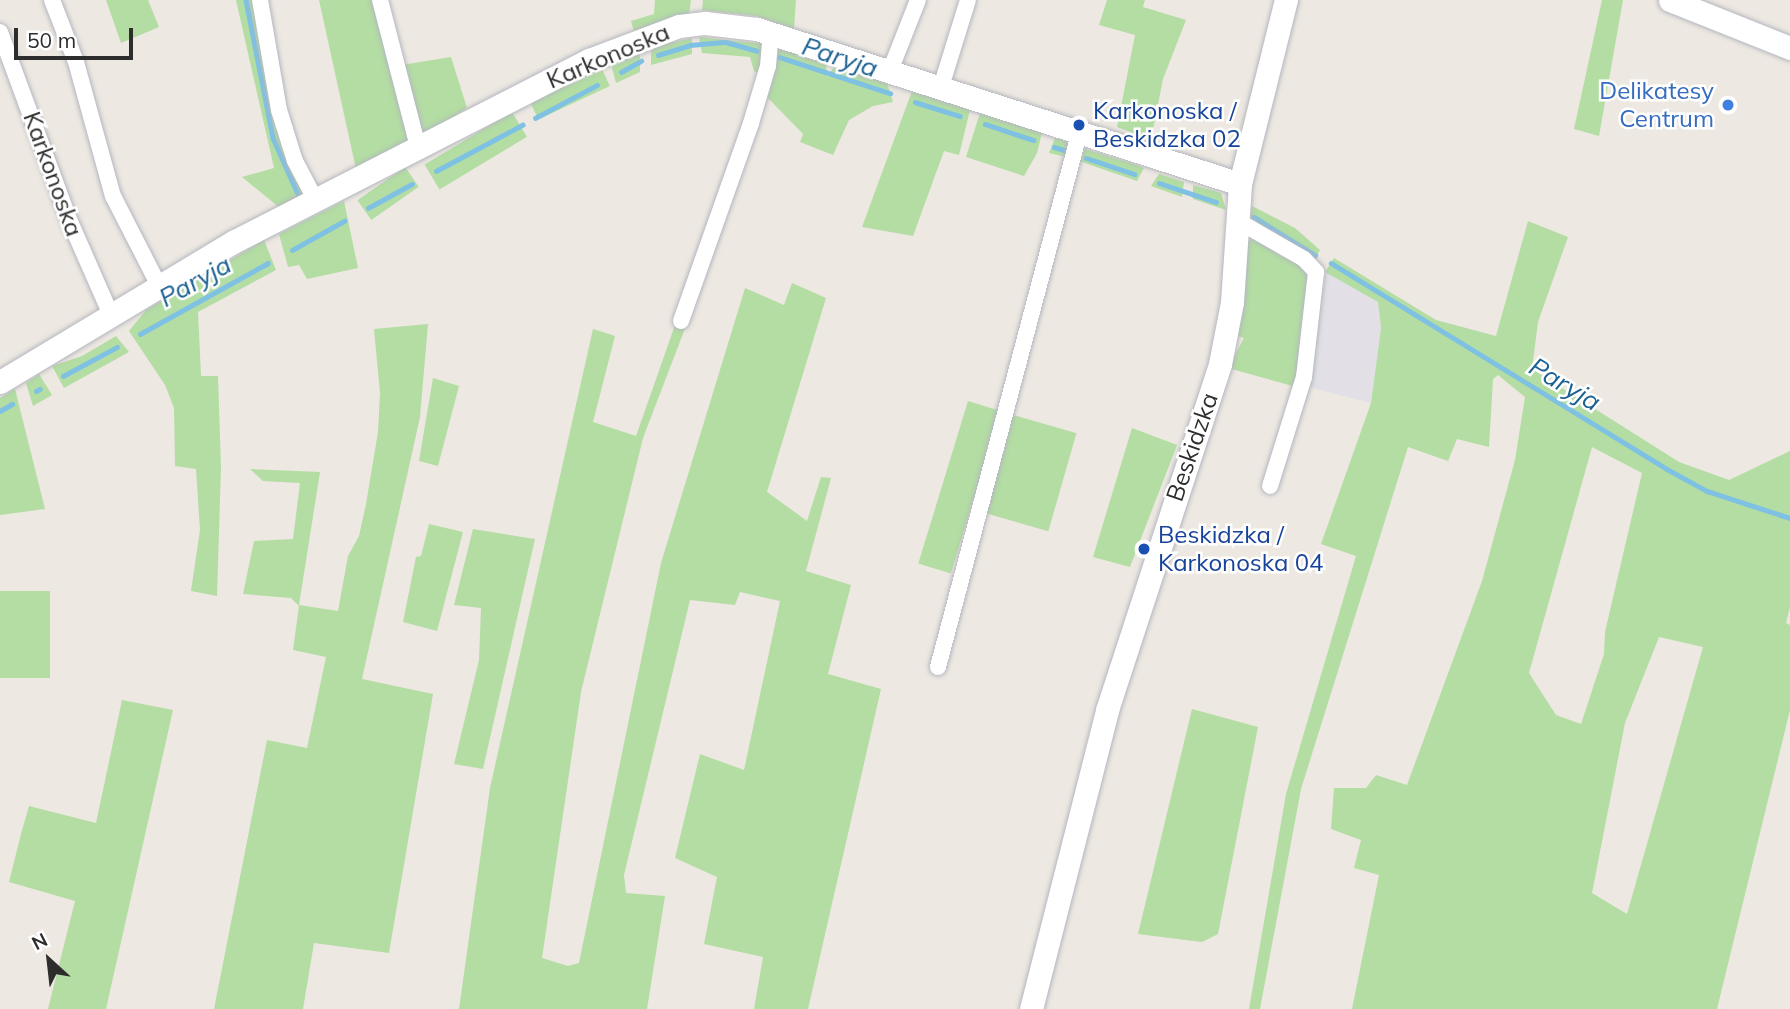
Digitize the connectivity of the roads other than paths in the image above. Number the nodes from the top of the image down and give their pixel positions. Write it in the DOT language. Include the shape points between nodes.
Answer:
graph roads {
  1 [pos="52,0"];
  2 [pos="260,0"];
  3 [pos="380,0"];
  4 [pos="918,0"];
  5 [pos="968,0"];
  6 [pos="1286,0"];
  7 [pos="1670,0"];
  8 [pos="0,32"];
  9 [pos="771,33"];
  10 [pos="1790,48"];
  11 [pos="890,71"];
  12 [pos="941,87"];
  13 [pos="1079,134"];
  14 [pos="418,147"];
  15 [pos="1240,184"];
  16 [pos="315,199"];
  17 [pos="1238,221"];
  18 [pos="159,286"];
  19 [pos="111,315"];
  20 [pos="681,321"];
  21 [pos="0,382"];
  22 [pos="1270,486"];
  23 [pos="938,667"];
  24 [pos="1031,1009"];
  1 -- 18 [label="street, Karkonoska" via="76,62 113,196"];
  2 -- 16 [label="street" via="279,110 295,161"];
  3 -- 14 [label="street"];
  4 -- 11 [label="street"];
  5 -- 12 [label="street"];
  6 -- 15 [label="street, Beskidzka"];
  7 -- 10 [label="street"];
  8 -- 19 [label="street, Karkonoska" via="68,217"];
  9 -- 11 [label="street, Karkonoska"];
  9 -- 14 [label="street, Karkonoska" via="705,23 648,35"];
  9 -- 20 [label="street" via="768,66 751,123"];
  11 -- 12 [label="street, Karkonoska"];
  12 -- 13 [label="street, Karkonoska"];
  13 -- 15 [label="street, Karkonoska"];
  13 -- 23 [label="street"];
  14 -- 16 [label="street, Karkonoska"];
  15 -- 17 [label="street, Beskidzka"];
  16 -- 18 [label="street, Karkonoska"];
  17 -- 22 [label="street" via="1316,272 1304,377"];
  17 -- 24 [label="street, Beskidzka" via="1232,302 1220,364 1107,710"];
  18 -- 19 [label="street, Karkonoska"];
  19 -- 21 [label="street, Karkonoska"];
}
